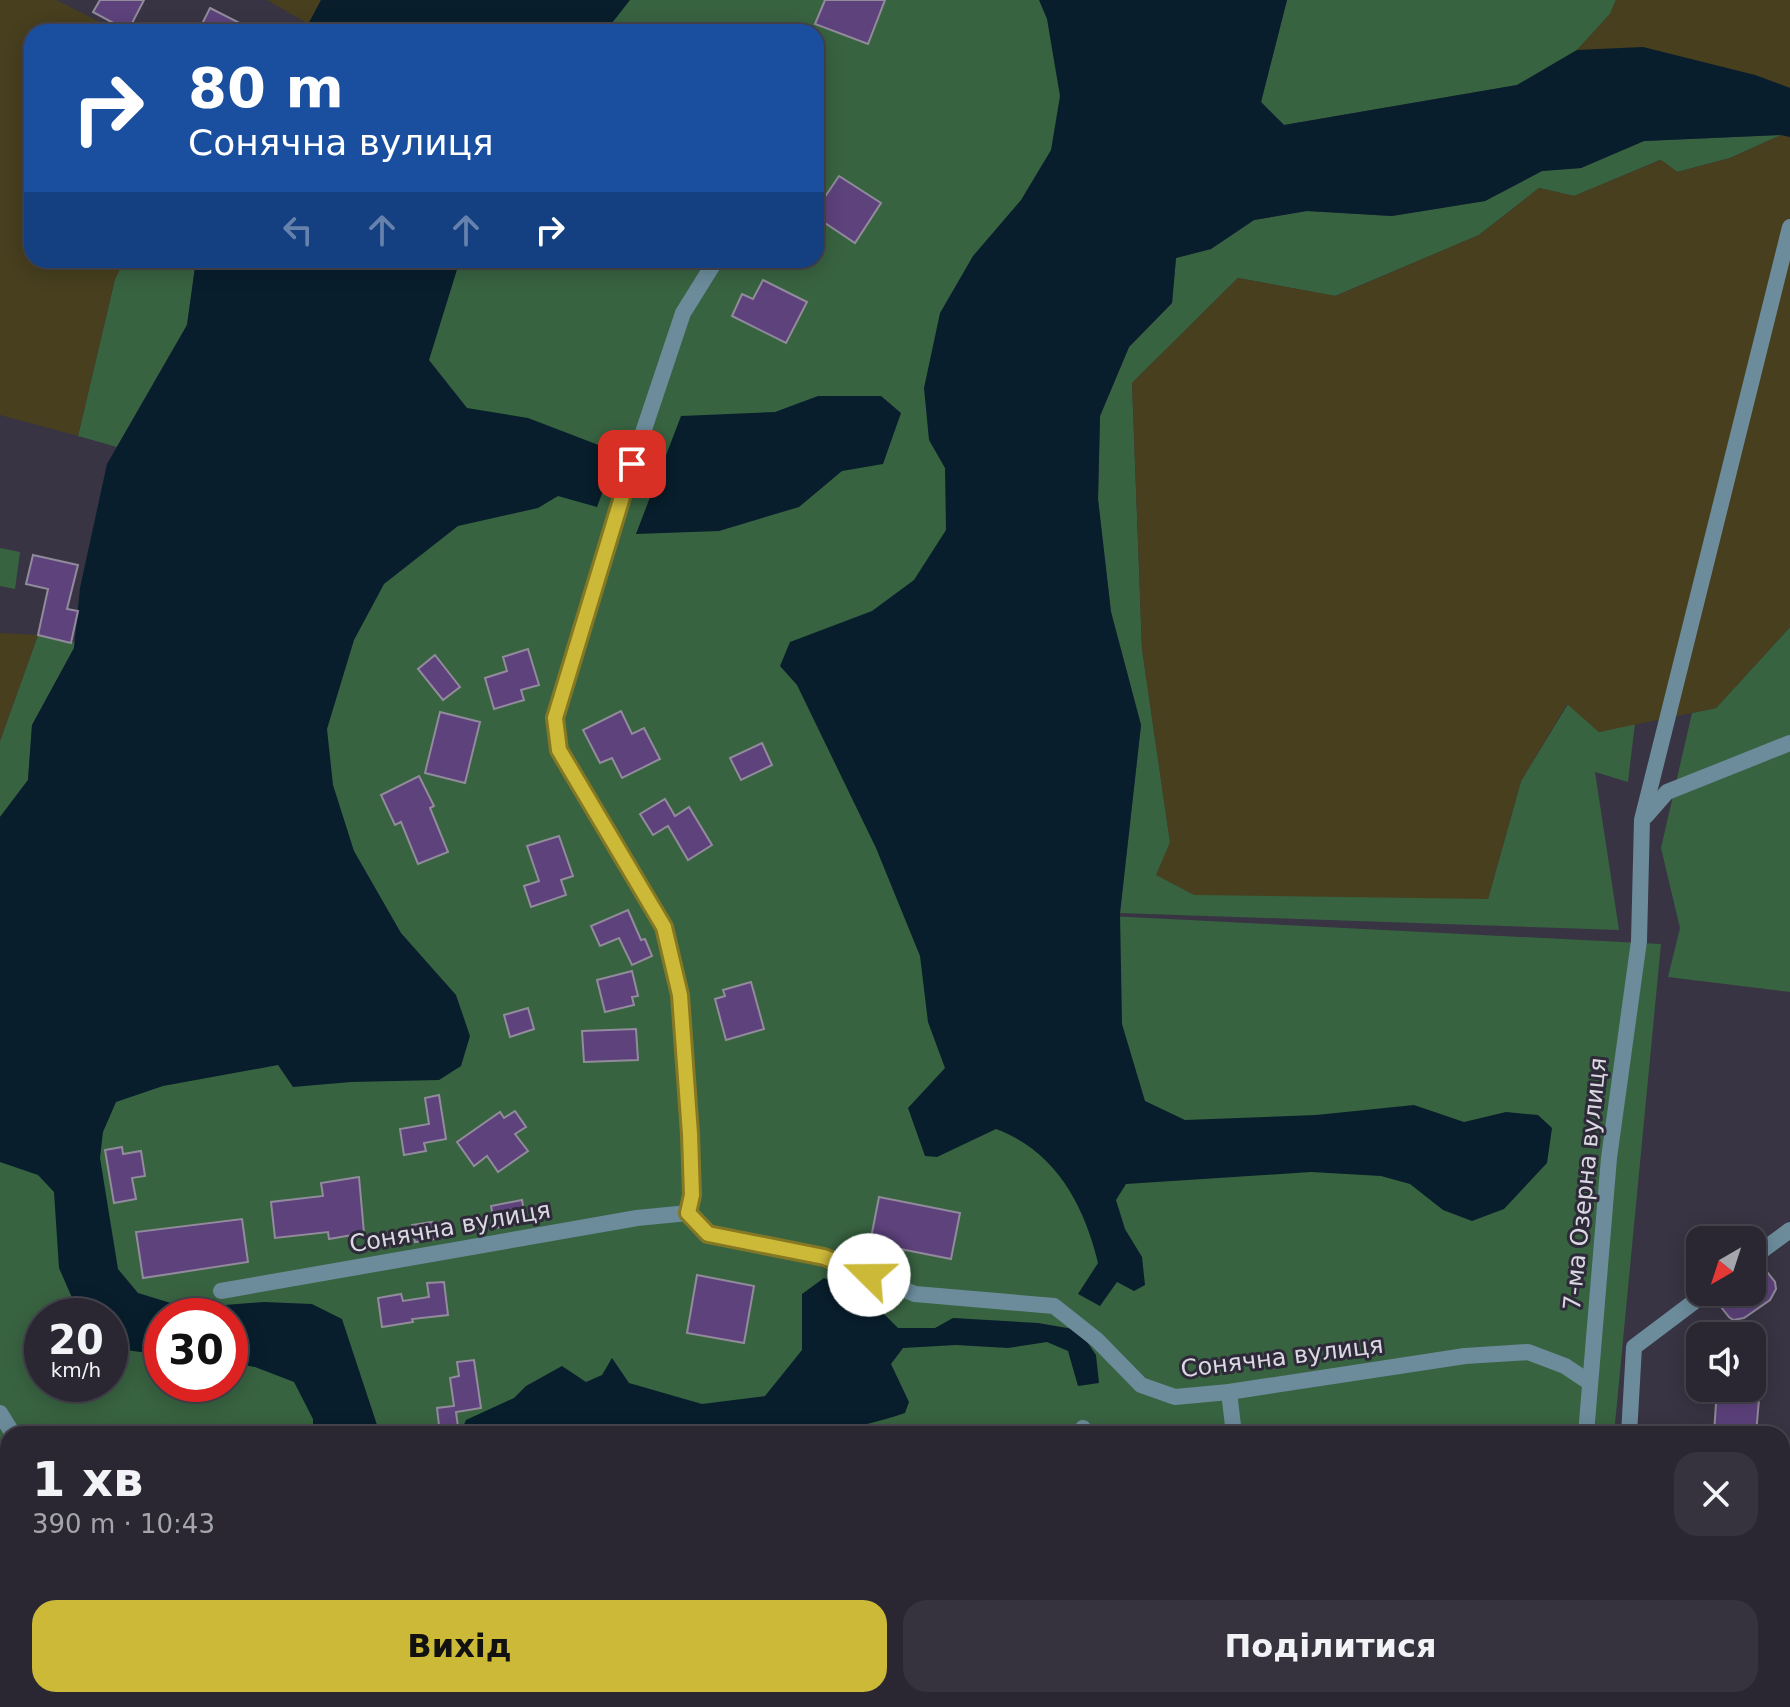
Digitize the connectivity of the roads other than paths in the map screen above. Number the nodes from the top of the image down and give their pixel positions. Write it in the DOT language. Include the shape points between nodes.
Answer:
graph roads {
  1 [pos="1790,227"];
  2 [pos="711,268"];
  3 [pos="1790,743"];
  4 [pos="1642,820"];
  5 [pos="688,1213"];
  6 [pos="1790,1230"];
  7 [pos="1766,1248"];
  8 [pos="221,1291"];
  9 [pos="1688,1306"];
  10 [pos="1589,1382"];
  11 [pos="1229,1392"];
  12 [pos="1233,1426"];
  13 [pos="1586,1426"];
  14 [pos="1629,1426"];
  1 -- 4 [label="street, 7-ма Озерна вулиця"];
  2 -- 5 [label="street" via="683,313 555,718 559,750 664,927 680,995 691,1149"];
  3 -- 4 [label="street" via="1667,792"];
  4 -- 10 [label="street, 7-ма Озерна вулиця" via="1639,941 1609,1158"];
  5 -- 8 [label="street, Сонячна вулиця"];
  5 -- 11 [label="street, Сонячна вулиця" via="708,1234 824,1257 915,1294 1054,1306 1141,1385 1175,1397"];
  6 -- 7 [label="street"];
  9 -- 14 [label="street" via="1634,1347"];
  10 -- 11 [label="street, Сонячна вулиця" via="1528,1352 1465,1356"];
  10 -- 13 [label="street, 7-ма Озерна вулиця"];
  11 -- 12 [label="street"];
}
